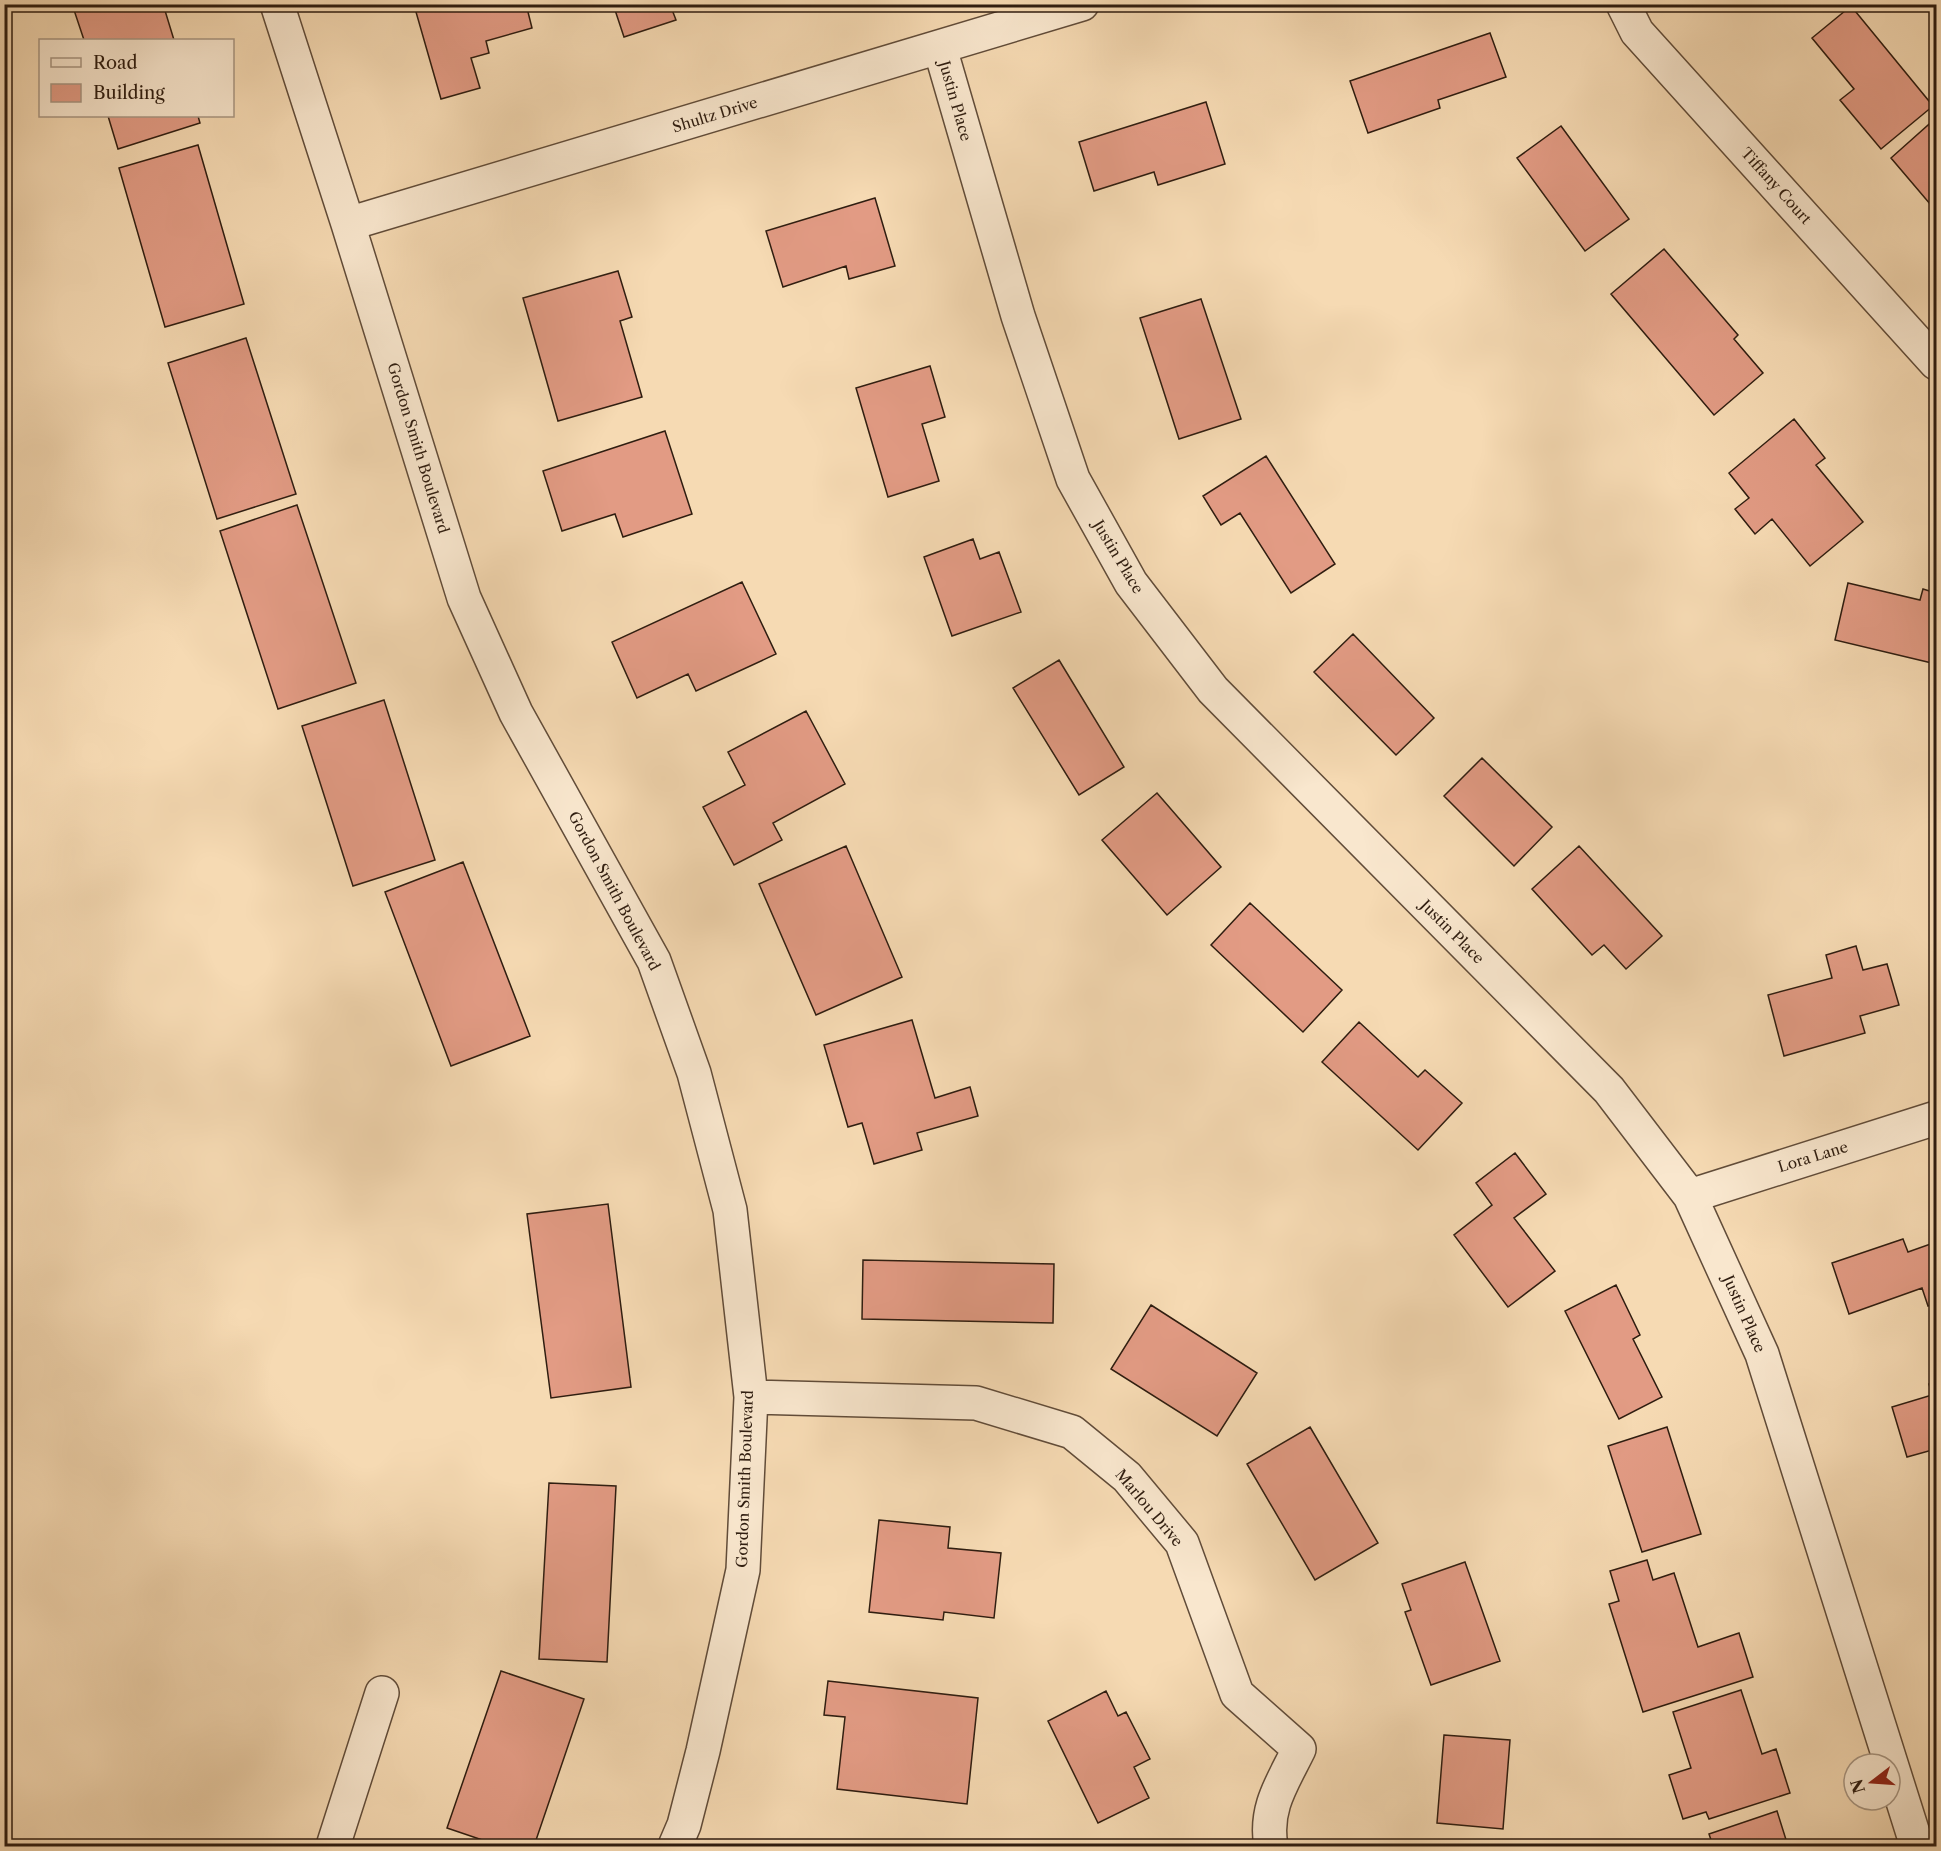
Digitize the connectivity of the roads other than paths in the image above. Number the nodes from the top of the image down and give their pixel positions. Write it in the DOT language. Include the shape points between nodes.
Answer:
graph roads {
  1 [pos="277,4"];
  2 [pos="1082,4"];
  3 [pos="1623,4"];
  4 [pos="940,48"];
  5 [pos="348,224"];
  6 [pos="1936,363"];
  7 [pos="1936,1118"];
  8 [pos="1690,1196"];
  9 [pos="751,1397"];
  10 [pos="382,1693"];
  11 [pos="333,1846"];
  12 [pos="675,1846"];
  13 [pos="1271,1846"];
  14 [pos="1917,1846"];
  1 -- 5 [label="street, Gordon Smith Boulevard"];
  2 -- 4 [label="street, Shultz Drive"];
  3 -- 6 [label="street, Tiffany Court" via="1637,32"];
  4 -- 5 [label="street, Shultz Drive"];
  4 -- 8 [label="street, Justin Place" via="1018,316 1073,479 1131,583 1213,690 1609,1090"];
  5 -- 9 [label="street, Gordon Smith Boulevard" via="464,598 516,713 654,961 694,1073 730,1210"];
  7 -- 8 [label="street, Lora Lane"];
  8 -- 14 [label="street, Justin Place" via="1762,1354"];
  9 -- 12 [label="street, Gordon Smith Boulevard" via="743,1570 699,1770"];
  9 -- 13 [label="street, Marlou Drive" via="976,1403 1072,1432 1127,1478 1182,1544 1237,1694 1299,1749 1271,1807"];
  10 -- 11 [label="street"];
}
